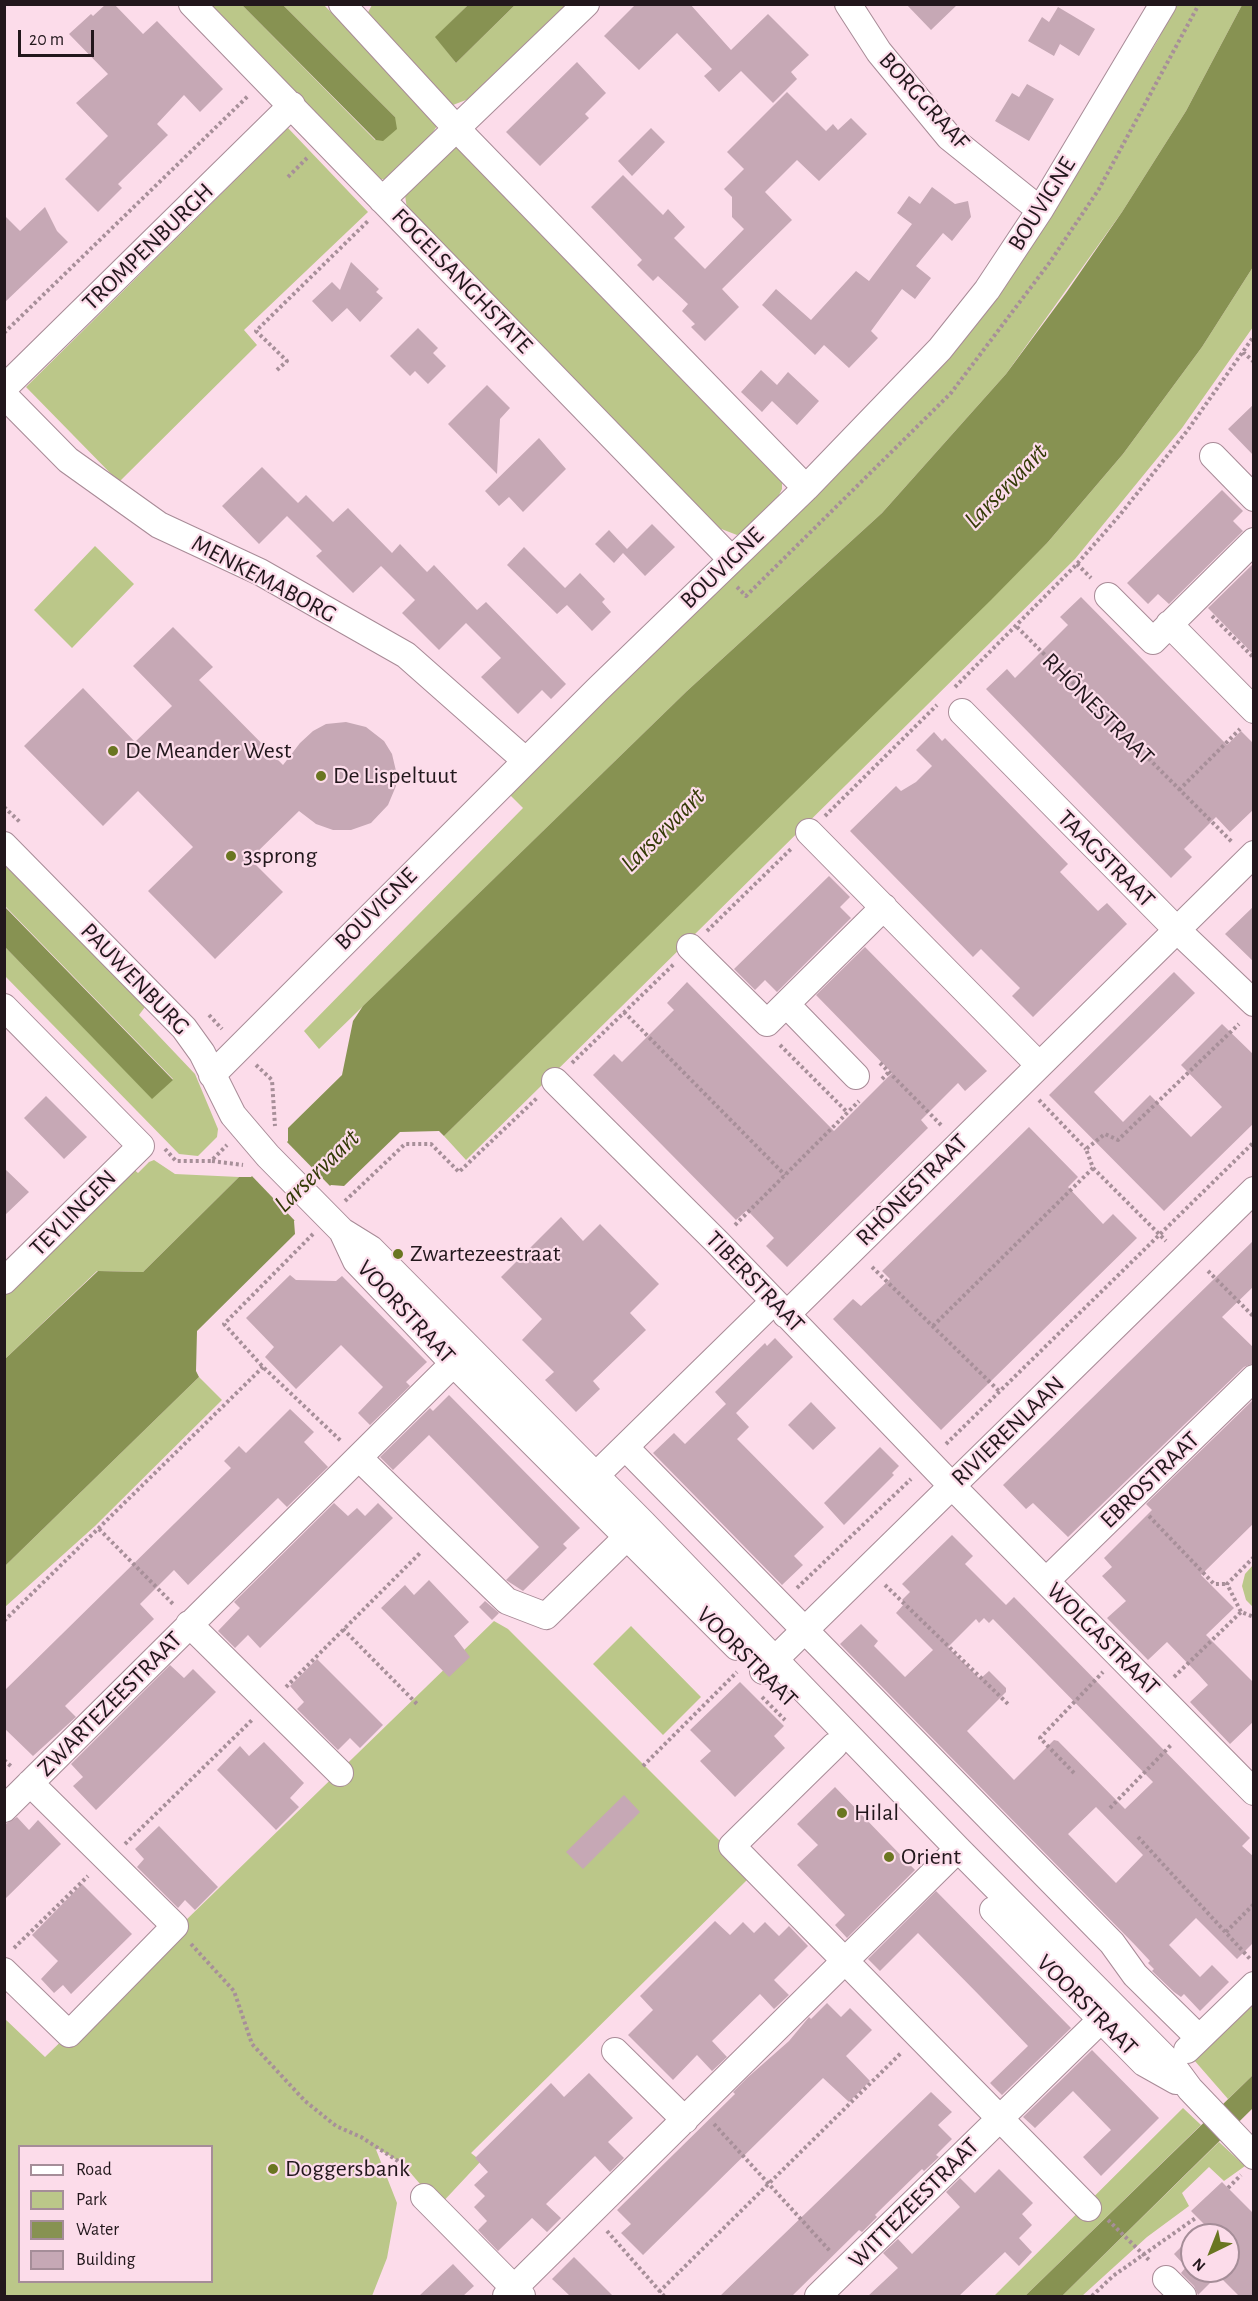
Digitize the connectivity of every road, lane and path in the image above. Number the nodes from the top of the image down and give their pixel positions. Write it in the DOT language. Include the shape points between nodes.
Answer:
graph roads {
  1 [pos="192,4"];
  2 [pos="586,4"];
  3 [pos="848,4"];
  4 [pos="1163,4"];
  5 [pos="345,6"];
  6 [pos="266,79"];
  7 [pos="292,105"];
  8 [pos="456,128"];
  9 [pos="312,152"];
  10 [pos="288,177"];
  11 [pos="382,200"];
  12 [pos="1040,210"];
  13 [pos="4,333"];
  14 [pos="1243,352"];
  15 [pos="1254,362"];
  16 [pos="278,370"];
  17 [pos="4,388"];
  18 [pos="4,395"];
  19 [pos="1213,456"];
  20 [pos="806,488"];
  21 [pos="1254,498"];
  22 [pos="1254,541"];
  23 [pos="731,559"];
  24 [pos="1108,596"];
  25 [pos="1195,599"];
  26 [pos="1169,624"];
  27 [pos="1017,627"];
  28 [pos="1254,658"];
  29 [pos="962,712"];
  30 [pos="1249,717"];
  31 [pos="526,761"];
  32 [pos="1179,790"];
  33 [pos="808,832"];
  34 [pos="4,845"];
  35 [pos="1251,856"];
  36 [pos="884,907"];
  37 [pos="1176,929"];
  38 [pos="690,947"];
  39 [pos="786,1004"];
  40 [pos="4,1007"];
  41 [pos="1249,1011"];
  42 [pos="624,1012"];
  43 [pos="889,1072"];
  44 [pos="1030,1074"];
  45 [pos="212,1075"];
  46 [pos="555,1081"];
  47 [pos="867,1084"];
  48 [pos="273,1101"];
  49 [pos="244,1129"];
  50 [pos="1254,1142"];
  51 [pos="151,1145"];
  52 [pos="1086,1149"];
  53 [pos="211,1161"];
  54 [pos="259,1161"];
  55 [pos="1094,1168"];
  56 [pos="785,1175"];
  57 [pos="1254,1190"];
  58 [pos="329,1218"];
  59 [pos="1159,1234"];
  60 [pos="718,1243"];
  61 [pos="853,1248"];
  62 [pos="1187,1256"];
  63 [pos="4,1281"];
  64 [pos="780,1309"];
  65 [pos="1254,1317"];
  66 [pos="933,1326"];
  67 [pos="461,1356"];
  68 [pos="263,1367"];
  69 [pos="1254,1378"];
  70 [pos="1000,1392"];
  71 [pos="625,1447"];
  72 [pos="359,1458"];
  73 [pos="928,1462"];
  74 [pos="588,1483"];
  75 [pos="952,1486"];
  76 [pos="1131,1498"];
  77 [pos="99,1529"];
  78 [pos="439,1535"];
  79 [pos="627,1537"];
  80 [pos="1254,1557"];
  81 [pos="868,1569"];
  82 [pos="1046,1581"];
  83 [pos="1227,1584"];
  84 [pos="780,1604"];
  85 [pos="1241,1612"];
  86 [pos="1254,1617"];
  87 [pos="4,1621"];
  88 [pos="189,1624"];
  89 [pos="343,1629"];
  90 [pos="805,1631"];
  91 [pos="1119,1656"];
  92 [pos="758,1668"];
  93 [pos="1157,1694"];
  94 [pos="269,1704"];
  95 [pos="418,1705"];
  96 [pos="1009,1705"];
  97 [pos="1189,1726"];
  98 [pos="834,1746"];
  99 [pos="643,1766"];
  100 [pos="340,1773"];
  101 [pos="1074,1773"];
  102 [pos="30,1783"];
  103 [pos="1254,1792"];
  104 [pos="1110,1808"];
  105 [pos="4,1809"];
  106 [pos="1138,1837"];
  107 [pos="952,1856"];
  108 [pos="108,1860"];
  109 [pos="1254,1904"];
  110 [pos="175,1926"];
  111 [pos="1226,1932"];
  112 [pos="8,1960"];
  113 [pos="846,1962"];
  114 [pos="1254,1962"];
  115 [pos="1254,1985"];
  116 [pos="1108,2013"];
  117 [pos="918,2035"];
  118 [pos="1198,2037"];
  119 [pos="615,2051"];
  120 [pos="1168,2070"];
  121 [pos="692,2114"];
  122 [pos="1000,2118"];
  123 [pos="1247,2149"];
  124 [pos="766,2184"];
  125 [pos="424,2197"];
  126 [pos="1096,2211"];
  127 [pos="591,2212"];
  128 [pos="1197,2217"];
  129 [pos="1144,2254"];
  130 [pos="833,2287"];
  131 [pos="1174,2288"];
  132 [pos="659,2292"];
  133 [pos="514,2294"];
  134 [pos="664,2296"];
  135 [pos="1092,2296"];
  1 -- 6 [label="street, FOGELSANGHSTATE"];
  2 -- 8 [label="street"];
  3 -- 12 [label="street, BORGGRAAF" via="879,52 949,137"];
  4 -- 12 [label="street, BOUVIGNE"];
  5 -- 8 [label="street"];
  6 -- 7 [label="street, FOGELSANGHSTATE"];
  6 -- 13 [label="path"];
  7 -- 11 [label="street, FOGELSANGHSTATE"];
  7 -- 17 [label="street, TROMPENBURGH"];
  8 -- 11 [label="street"];
  8 -- 20 [label="street"];
  9 -- 10 [label="path"];
  11 -- 16 [label="path" via="375,214 256,331 287,361"];
  11 -- 23 [label="street, FOGELSANGHSTATE"];
  12 -- 20 [label="street, BOUVIGNE" via="987,290 940,349"];
  14 -- 15 [label="path"];
  18 -- 31 [label="street, MENKEMABORG" via="68,460 159,525 260,572 406,655"];
  19 -- 21 [label="street"];
  20 -- 23 [label="street, BOUVIGNE"];
  22 -- 25 [label="street"];
  23 -- 31 [label="street, BOUVIGNE"];
  24 -- 26 [label="street" via="1153,641"];
  25 -- 26 [label="street"];
  25 -- 28 [label="path"];
  26 -- 30 [label="street"];
  27 -- 32 [label="path, RHÔNESTRAAT"];
  29 -- 37 [label="street, TAAGSTRAAT"];
  30 -- 32 [label="path"];
  31 -- 45 [label="street, BOUVIGNE"];
  32 -- 35 [label="path, RHÔNESTRAAT"];
  33 -- 36 [label="street"];
  34 -- 45 [label="street, PAUWENBURG" via="184,1028"];
  35 -- 37 [label="street, RHÔNESTRAAT"];
  36 -- 39 [label="street"];
  36 -- 44 [label="street"];
  37 -- 41 [label="street, TAAGSTRAAT"];
  37 -- 44 [label="street, RHÔNESTRAAT"];
  38 -- 39 [label="street" via="767,1023"];
  39 -- 47 [label="street"];
  40 -- 51 [label="street"];
  41 -- 52 [label="path" via="1118,1140 1105,1134"];
  42 -- 56 [label="path"];
  43 -- 47 [label="path"];
  44 -- 52 [label="path"];
  44 -- 61 [label="street, RHÔNESTRAAT"];
  45 -- 49 [label="street, PAUWENBURG"];
  46 -- 60 [label="street, TIBERSTRAAT"];
  47 -- 56 [label="path"];
  48 -- 49 [label="path"];
  49 -- 53 [label="path"];
  49 -- 54 [label="street, PAUWENBURG"];
  50 -- 59 [label="path"];
  51 -- 53 [label="path" via="176,1161"];
  51 -- 63 [label="street, TEYLINGEN"];
  52 -- 55 [label="path"];
  53 -- 54 [label="path"];
  54 -- 58 [label="street, VOORSTRAAT"];
  55 -- 59 [label="path"];
  55 -- 66 [label="path"];
  56 -- 60 [label="path"];
  57 -- 62 [label="street, RIVIERENLAAN"];
  58 -- 67 [label="street, VOORSTRAAT" via="356,1261"];
  58 -- 68 [label="path" via="224,1324"];
  59 -- 62 [label="path"];
  59 -- 70 [label="path"];
  60 -- 64 [label="street, TIBERSTRAAT"];
  61 -- 64 [label="street, RHÔNESTRAAT"];
  61 -- 66 [label="path"];
  62 -- 65 [label="path"];
  62 -- 75 [label="street, RIVIERENLAAN"];
  64 -- 71 [label="street, RHÔNESTRAAT"];
  64 -- 73 [label="street, TIBERSTRAAT"];
  66 -- 70 [label="path"];
  67 -- 72 [label="street, ZWARTEZEESTRAAT"];
  67 -- 74 [label="street, VOORSTRAAT"];
  68 -- 72 [label="path"];
  68 -- 77 [label="path"];
  69 -- 76 [label="street, EBROSTRAAT"];
  70 -- 73 [label="path"];
  71 -- 74 [label="street, RHÔNESTRAAT"];
  71 -- 84 [label="street"];
  72 -- 78 [label="street"];
  72 -- 88 [label="street, ZWARTEZEESTRAAT"];
  73 -- 75 [label="street, TIBERSTRAAT"];
  73 -- 84 [label="path"];
  74 -- 79 [label="street, VOORSTRAAT"];
  74 -- 92 [label="street, VOORSTRAAT"];
  75 -- 81 [label="street, RIVIERENLAAN"];
  75 -- 82 [label="street, WOLGASTRAAT"];
  76 -- 82 [label="street, EBROSTRAAT"];
  76 -- 83 [label="path" via="1214,1584"];
  77 -- 87 [label="path"];
  77 -- 88 [label="path"];
  78 -- 79 [label="street" via="507,1601 546,1616"];
  78 -- 89 [label="path"];
  79 -- 92 [label="street, VOORSTRAAT"];
  80 -- 83 [label="path"];
  81 -- 90 [label="street, RIVIERENLAAN"];
  81 -- 96 [label="path"];
  82 -- 91 [label="street, WOLGASTRAAT"];
  83 -- 85 [label="path"];
  84 -- 90 [label="street"];
  85 -- 86 [label="path"];
  85 -- 93 [label="path"];
  88 -- 94 [label="street, ZWARTEZEESTRAAT"];
  88 -- 102 [label="street, ZWARTEZEESTRAAT"];
  89 -- 94 [label="path"];
  89 -- 95 [label="path"];
  90 -- 92 [label="street, RIVIERENLAAN"];
  90 -- 118 [label="street" via="1112,1943 1136,1975"];
  91 -- 93 [label="street, WOLGASTRAAT"];
  91 -- 101 [label="path" via="1040,1738"];
  92 -- 98 [label="street, VOORSTRAAT"];
  92 -- 99 [label="path"];
  92 -- 107 [label="street, VOORSTRAAT"];
  93 -- 97 [label="street, WOLGASTRAAT"];
  94 -- 100 [label="street, ZWARTEZEESTRAAT"];
  94 -- 108 [label="path"];
  97 -- 103 [label="street, WOLGASTRAAT"];
  97 -- 104 [label="path"];
  98 -- 107 [label="street, VOORSTRAAT"];
  98 -- 113 [label="street, WITTEZEESTRAAT" via="732,1846"];
  102 -- 105 [label="street, ZWARTEZEESTRAAT"];
  102 -- 108 [label="street, ZWARTEZEESTRAAT"];
  106 -- 111 [label="path"];
  107 -- 113 [label="street"];
  107 -- 116 [label="street, VOORSTRAAT"];
  108 -- 110 [label="street, ZWARTEZEESTRAAT"];
  108 -- 112 [label="path" via="82,1881"];
  109 -- 111 [label="path"];
  110 -- 112 [label="street" via="69,2034"];
  110 -- 125 [label="path" via="234,1991 252,2044 305,2101 336,2126 398,2161"];
  111 -- 114 [label="path"];
  113 -- 117 [label="street, WITTEZEESTRAAT"];
  113 -- 121 [label="street"];
  115 -- 118 [label="street"];
  116 -- 120 [label="street, VOORSTRAAT" via="1144,2063"];
  116 -- 122 [label="street, WITTEZEESTRAAT"];
  117 -- 122 [label="street, WITTEZEESTRAAT"];
  117 -- 124 [label="path"];
  118 -- 120 [label="street"];
  119 -- 121 [label="street"];
  120 -- 123 [label="street, VOORSTRAAT"];
  121 -- 124 [label="path"];
  121 -- 127 [label="street"];
  122 -- 126 [label="street, WITTEZEESTRAAT"];
  122 -- 130 [label="street, WITTEZEESTRAAT"];
  124 -- 130 [label="path"];
  124 -- 132 [label="path"];
  125 -- 133 [label="street"];
  126 -- 129 [label="path"];
  127 -- 132 [label="path"];
  127 -- 133 [label="street"];
  128 -- 129 [label="path"];
  129 -- 131 [label="path"];
  129 -- 135 [label="path"];
  132 -- 134 [label="path"];
}
